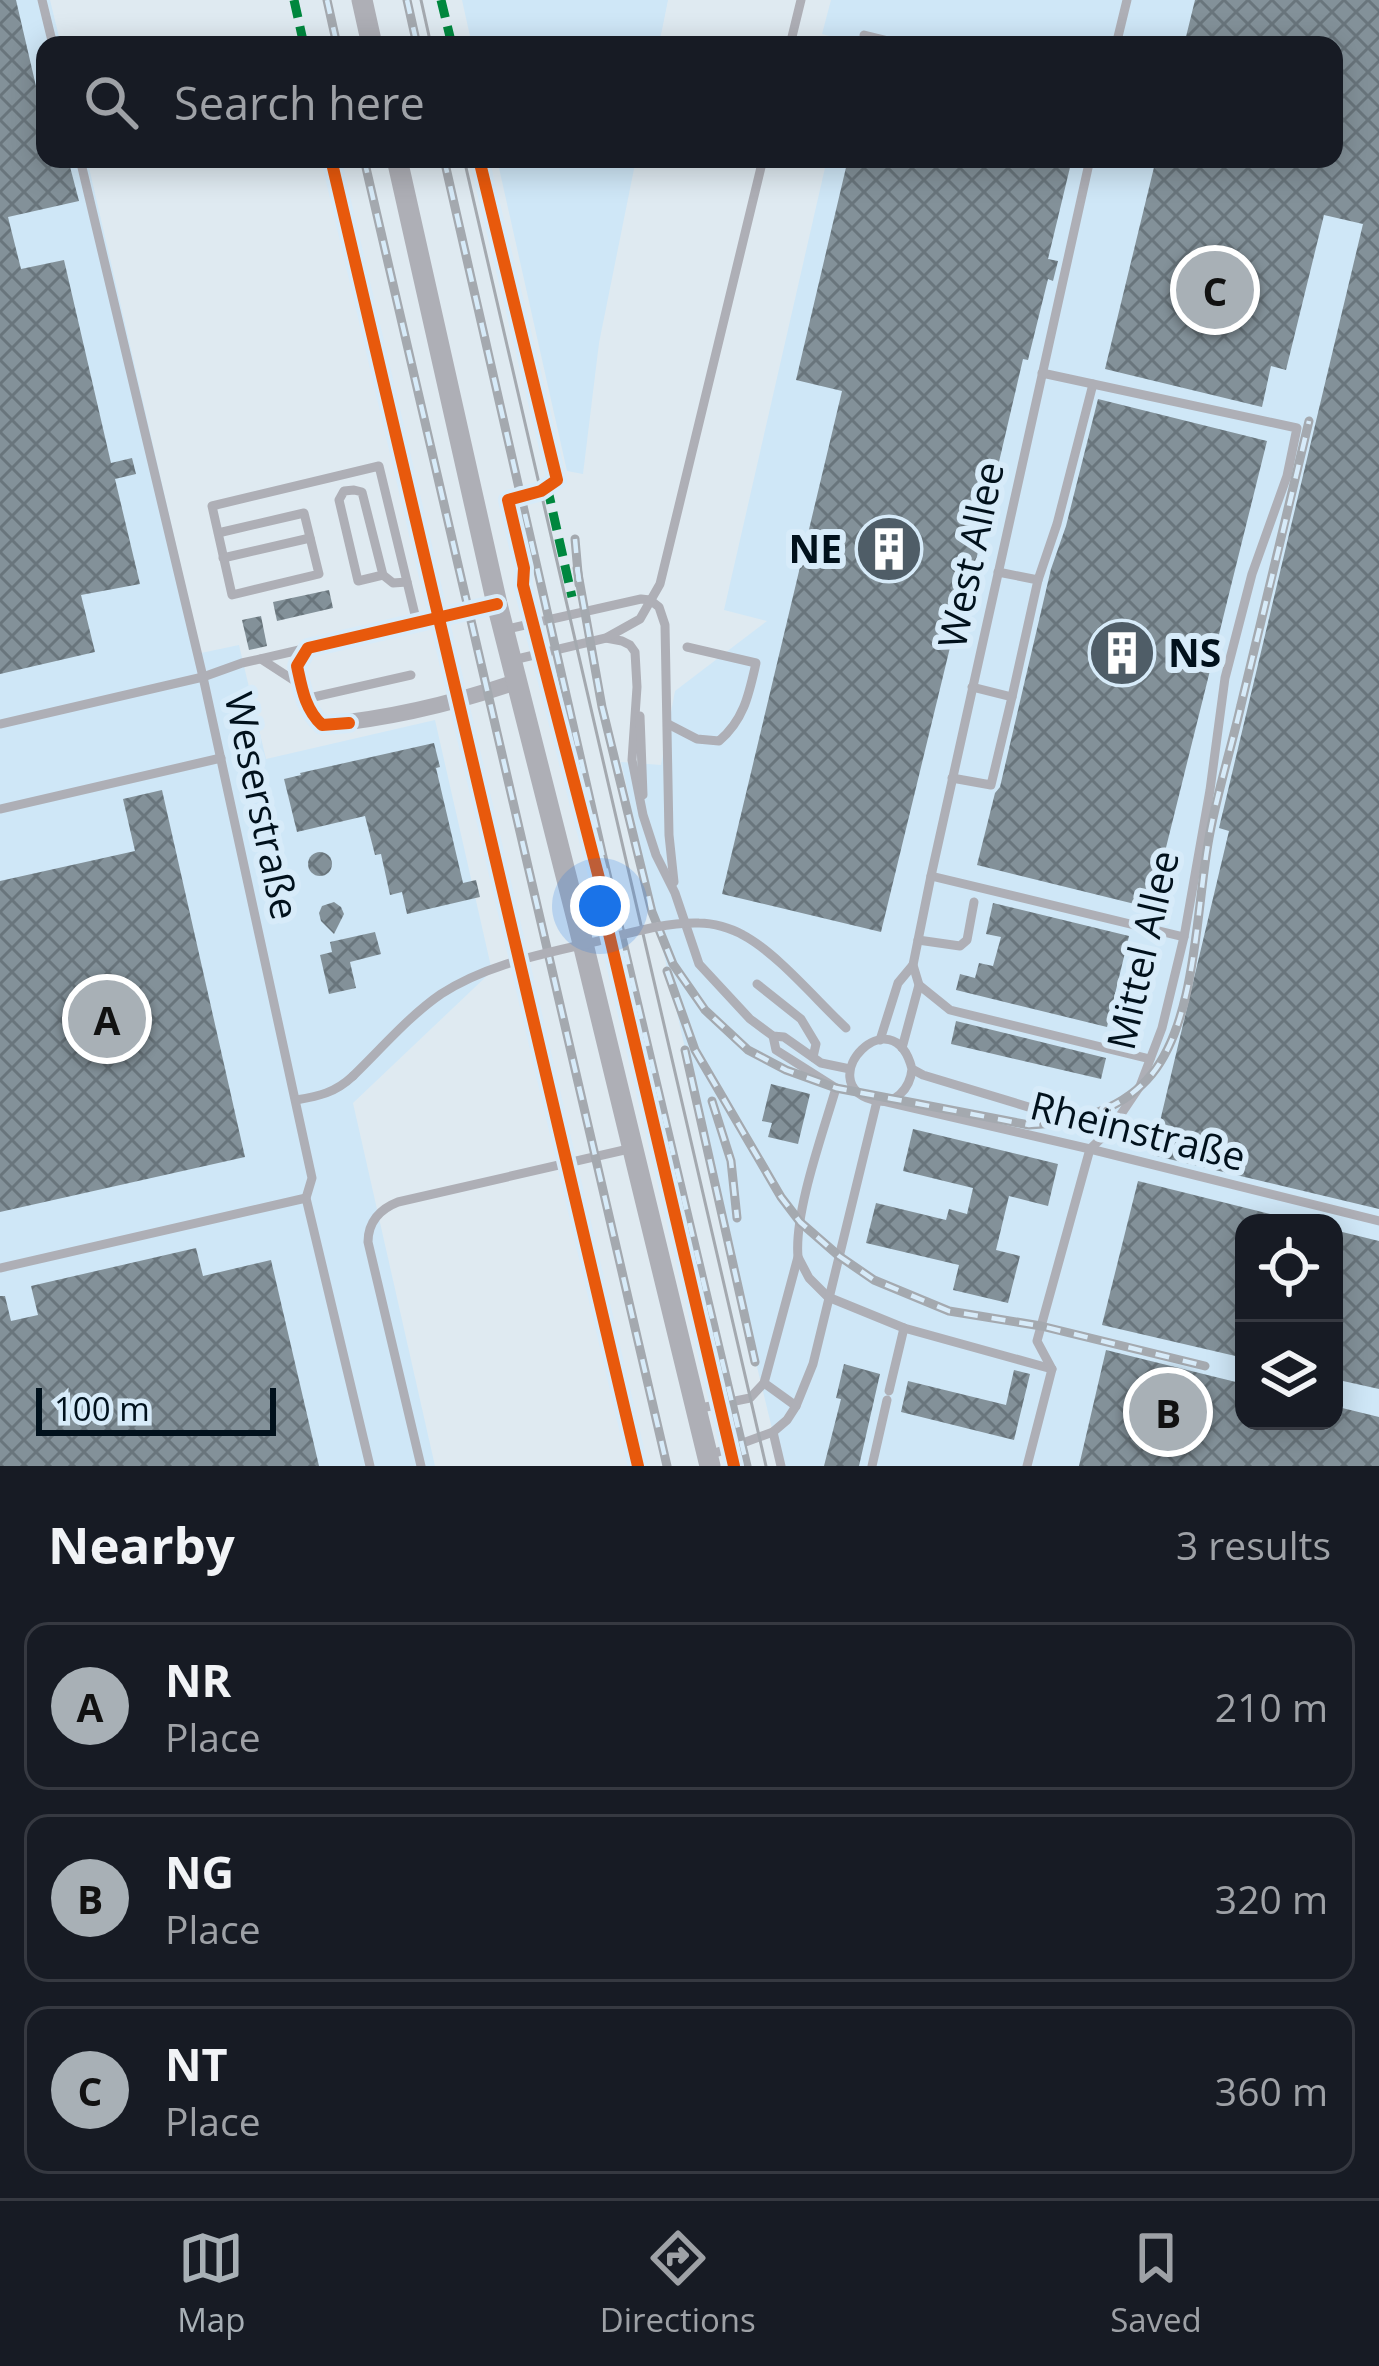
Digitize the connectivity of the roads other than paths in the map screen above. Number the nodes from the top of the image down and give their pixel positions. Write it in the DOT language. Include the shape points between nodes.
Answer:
graph roads {
  1 [pos="42,0"];
  2 [pos="362,0"];
  3 [pos="801,0"];
  4 [pos="1127,0"];
  5 [pos="864,35"];
  6 [pos="51,36"];
  7 [pos="370,36"];
  8 [pos="792,36"];
  9 [pos="868,36"];
  10 [pos="1118,36"];
  11 [pos="82,168"];
  12 [pos="400,168"];
  13 [pos="761,168"];
  14 [pos="1088,168"];
  15 [pos="1042,373"];
  16 [pos="1093,384"];
  17 [pos="218,533"];
  18 [pos="310,538"];
  19 [pos="224,558"];
  20 [pos="998,572"];
  21 [pos="382,575"];
  22 [pos="1038,580"];
  23 [pos="407,581"];
  24 [pos="650,600"];
  25 [pos="497,604"];
  26 [pos="417,622"];
  27 [pos="503,630"];
  28 [pos="606,638"];
  29 [pos="687,647"];
  30 [pos="308,648"];
  31 [pos="261,659"];
  32 [pos="513,671"];
  33 [pos="411,675"];
  34 [pos="203,677"];
  35 [pos="972,687"];
  36 [pos="303,692"];
  37 [pos="1012,697"];
  38 [pos="0,724"];
  39 [pos="668,724"];
  40 [pos="221,758"];
  41 [pos="952,778"];
  42 [pos="0,809"];
  43 [pos="931,876"];
  44 [pos="675,893"];
  45 [pos="974,902"];
  46 [pos="1184,937"];
  47 [pos="918,940"];
  48 [pos="913,965"];
  49 [pos="758,984"];
  50 [pos="919,986"];
  51 [pos="773,1036"];
  52 [pos="880,1040"];
  53 [pos="861,1047"];
  54 [pos="902,1048"];
  55 [pos="813,1057"];
  56 [pos="1150,1059"];
  57 [pos="850,1069"];
  58 [pos="912,1069"];
  59 [pos="853,1083"];
  60 [pos="836,1088"];
  61 [pos="296,1100"];
  62 [pos="880,1101"];
  63 [pos="1111,1129"];
  64 [pos="633,1148"];
  65 [pos="1090,1149"];
  66 [pos="306,1198"];
  67 [pos="1379,1221"];
  68 [pos="798,1257"];
  69 [pos="0,1268"];
  70 [pos="828,1297"];
  71 [pos="904,1328"];
  72 [pos="1052,1370"];
  73 [pos="764,1383"];
  74 [pos="796,1406"];
  75 [pos="697,1409"];
  76 [pos="773,1432"];
  77 [pos="709,1461"];
  78 [pos="370,1466"];
  79 [pos="421,1466"];
  80 [pos="781,1466"];
  81 [pos="872,1466"];
  82 [pos="1027,1466"];
  1 -- 6 [label="lane"];
  2 -- 7 [label="street"];
  3 -- 8 [label="lane"];
  4 -- 10 [label="lane"];
  5 -- 9 [label="lane"];
  11 -- 34 [label="lane, Weserstraße"];
  12 -- 25 [label="street"];
  13 -- 24 [label="lane" via="668,557"];
  14 -- 15 [label="lane, West Allee"];
  15 -- 16 [label="lane"];
  15 -- 20 [label="lane, West Allee"];
  16 -- 22 [label="lane"];
  16 -- 46 [label="lane, Mittel Allee" via="1297,428 1225,678"];
  17 -- 18 [label="lane" via="304,513"];
  17 -- 19 [label="lane"];
  17 -- 23 [label="lane" via="212,506 379,466"];
  18 -- 19 [label="lane"];
  18 -- 19 [label="lane" via="319,574 232,595"];
  20 -- 22 [label="lane"];
  20 -- 35 [label="lane, West Allee"];
  21 -- 21 [label="lane" via="362,492 344,491 338,500 358,581"];
  21 -- 23 [label="lane" via="393,584"];
  22 -- 37 [label="lane"];
  23 -- 26 [label="lane"];
  24 -- 27 [label="lane"];
  24 -- 28 [label="lane" via="640,620"];
  24 -- 39 [label="lane" via="665,625"];
  25 -- 26 [label="street"];
  25 -- 27 [label="street"];
  26 -- 30 [label="street"];
  27 -- 32 [label="street"];
  28 -- 32 [label="lane"];
  28 -- 44 [label="lane" via="635,652 632,760 656,856"];
  29 -- 39 [label="lane" via="756,663 740,718 719,741"];
  30 -- 31 [label="lane"];
  30 -- 36 [label="street" via="297,666"];
  31 -- 34 [label="lane"];
  31 -- 36 [label="lane"];
  32 -- 36 [label="street" via="458,699 350,723 322,725"];
  32 -- 64 [label="street"];
  33 -- 36 [label="lane"];
  34 -- 38 [label="lane"];
  34 -- 40 [label="lane, Weserstraße"];
  35 -- 37 [label="lane"];
  35 -- 41 [label="lane, West Allee"];
  37 -- 41 [label="lane" via="991,785"];
  39 -- 44 [label="lane"];
  40 -- 42 [label="lane"];
  40 -- 61 [label="lane, Weserstraße"];
  41 -- 43 [label="lane, West Allee"];
  43 -- 46 [label="lane"];
  43 -- 47 [label="lane, West Allee"];
  44 -- 51 [label="lane" via="699,964"];
  45 -- 47 [label="lane" via="960,946"];
  46 -- 56 [label="lane, Mittel Allee"];
  47 -- 48 [label="lane, West Allee"];
  48 -- 50 [label="lane, West Allee"];
  48 -- 52 [label="lane, West Allee" via="898,983"];
  49 -- 55 [label="lane" via="801,1019"];
  50 -- 54 [label="lane"];
  50 -- 56 [label="lane" via="950,1010"];
  51 -- 55 [label="lane"];
  51 -- 60 [label="lane" via="776,1050"];
  52 -- 53 [label="lane"];
  52 -- 54 [label="lane"];
  53 -- 57 [label="lane"];
  53 -- 61 [label="lane, bridge" via="743,935 682,924 481,972 438,996 340,1088"];
  54 -- 58 [label="lane"];
  55 -- 57 [label="lane"];
  56 -- 63 [label="lane, Mittel Allee"];
  57 -- 59 [label="lane"];
  58 -- 62 [label="lane" via="908,1087"];
  58 -- 63 [label="lane"];
  59 -- 60 [label="lane"];
  59 -- 62 [label="lane"];
  60 -- 68 [label="lane" via="803,1207"];
  61 -- 66 [label="lane, Weserstraße" via="312,1178"];
  62 -- 65 [label="lane, Rheinstraße"];
  62 -- 70 [label="lane"];
  63 -- 65 [label="lane, Mittel Allee"];
  64 -- 75 [label="street"];
  64 -- 79 [label="lane" via="381,1210 368,1242"];
  65 -- 67 [label="lane, Rheinstraße"];
  65 -- 72 [label="lane" via="1037,1341"];
  66 -- 69 [label="lane"];
  66 -- 78 [label="lane, Weserstraße"];
  68 -- 70 [label="lane"];
  68 -- 73 [label="lane"];
  70 -- 71 [label="lane"];
  70 -- 74 [label="lane"];
  71 -- 72 [label="lane"];
  71 -- 81 [label="lane"];
  72 -- 82 [label="lane"];
  73 -- 74 [label="lane"];
  73 -- 75 [label="lane" via="750,1397"];
  74 -- 76 [label="lane"];
  75 -- 77 [label="street"];
  76 -- 77 [label="lane"];
  76 -- 80 [label="lane"];
}
